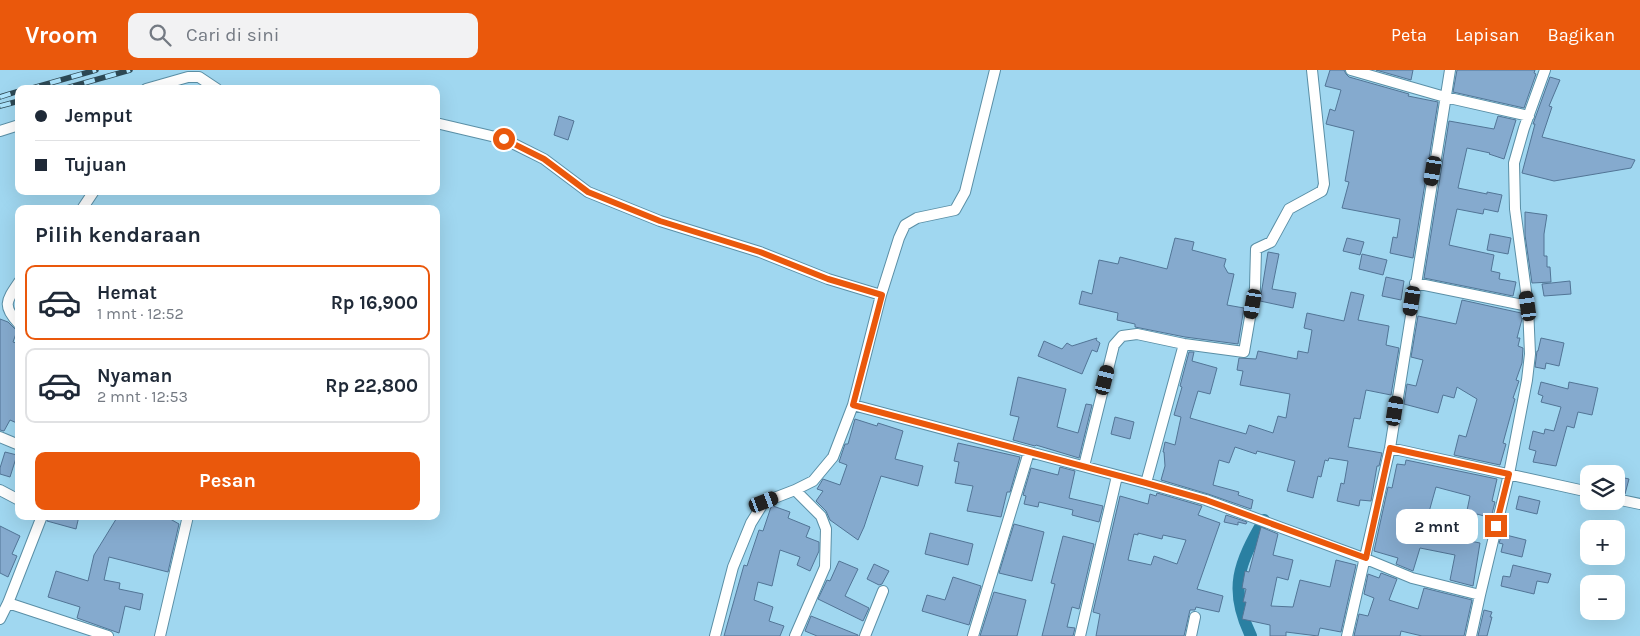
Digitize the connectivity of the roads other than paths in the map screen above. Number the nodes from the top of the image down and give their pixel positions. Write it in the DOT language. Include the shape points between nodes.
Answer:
graph roads {
  1 [pos="995,70"];
  2 [pos="1312,70"];
  3 [pos="1351,70"];
  4 [pos="1450,70"];
  5 [pos="1546,70"];
  6 [pos="166,85"];
  7 [pos="211,85"];
  8 [pos="1445,97"];
  9 [pos="1529,116"];
  10 [pos="440,124"];
  11 [pos="15,126"];
  12 [pos="0,130"];
  13 [pos="1415,283"];
  14 [pos="15,288"];
  15 [pos="882,295"];
  16 [pos="1528,306"];
  17 [pos="15,320"];
  18 [pos="1184,344"];
  19 [pos="853,405"];
  20 [pos="0,437"];
  21 [pos="15,443"];
  22 [pos="1390,448"];
  23 [pos="1029,452"];
  24 [pos="1084,466"];
  25 [pos="1509,474"];
  26 [pos="1117,476"];
  27 [pos="1146,483"];
  28 [pos="0,490"];
  29 [pos="795,490"];
  30 [pos="1580,490"];
  31 [pos="15,498"];
  32 [pos="1625,501"];
  33 [pos="1640,504"];
  34 [pos="40,520"];
  35 [pos="187,520"];
  36 [pos="1366,558"];
  37 [pos="883,591"];
  38 [pos="1480,595"];
  39 [pos="8,603"];
  40 [pos="1195,617"];
  41 [pos="0,619"];
  42 [pos="108,636"];
  43 [pos="160,636"];
  44 [pos="715,636"];
  45 [pos="796,636"];
  46 [pos="865,636"];
  47 [pos="973,636"];
  48 [pos="1080,636"];
  49 [pos="1190,636"];
  50 [pos="1347,636"];
  51 [pos="1472,636"];
  1 -- 15 [label="street" via="965,192 959,204 955,210 917,218 905,225"];
  2 -- 18 [label="street" via="1324,184 1322,191 1289,209 1271,242 1256,249 1256,288 1244,352"];
  3 -- 8 [label="street"];
  4 -- 8 [label="street"];
  5 -- 9 [label="street"];
  6 -- 7 [label="street" via="188,77 199,77"];
  8 -- 9 [label="street"];
  8 -- 13 [label="street"];
  9 -- 16 [label="street" via="1514,163 1515,209"];
  10 -- 15 [label="street" via="504,139 544,159 588,192 660,221"];
  11 -- 12 [label="street"];
  13 -- 16 [label="street"];
  13 -- 22 [label="street"];
  14 -- 17 [label="street" via="7,308"];
  15 -- 19 [label="street"];
  16 -- 25 [label="street" via="1530,354"];
  18 -- 24 [label="street" via="1137,334 1122,336 1114,345"];
  18 -- 27 [label="street"];
  19 -- 23 [label="street"];
  19 -- 29 [label="street" via="833,457 813,481"];
  20 -- 21 [label="street"];
  22 -- 25 [label="street"];
  22 -- 36 [label="street"];
  23 -- 24 [label="street"];
  23 -- 47 [label="street"];
  24 -- 26 [label="street"];
  25 -- 30 [label="street"];
  25 -- 38 [label="street"];
  26 -- 27 [label="street"];
  26 -- 48 [label="street"];
  27 -- 36 [label="street" via="1245,514"];
  28 -- 31 [label="street"];
  29 -- 44 [label="street" via="764,502 751,523 733,566"];
  29 -- 45 [label="street" via="821,516 826,529 825,567"];
  32 -- 33 [label="street"];
  34 -- 39 [label="street"];
  35 -- 43 [label="street"];
  36 -- 38 [label="street" via="1412,578"];
  36 -- 50 [label="street"];
  37 -- 46 [label="street"];
  38 -- 51 [label="street"];
  39 -- 41 [label="street"];
  39 -- 42 [label="street"];
  40 -- 49 [label="street"];
}
